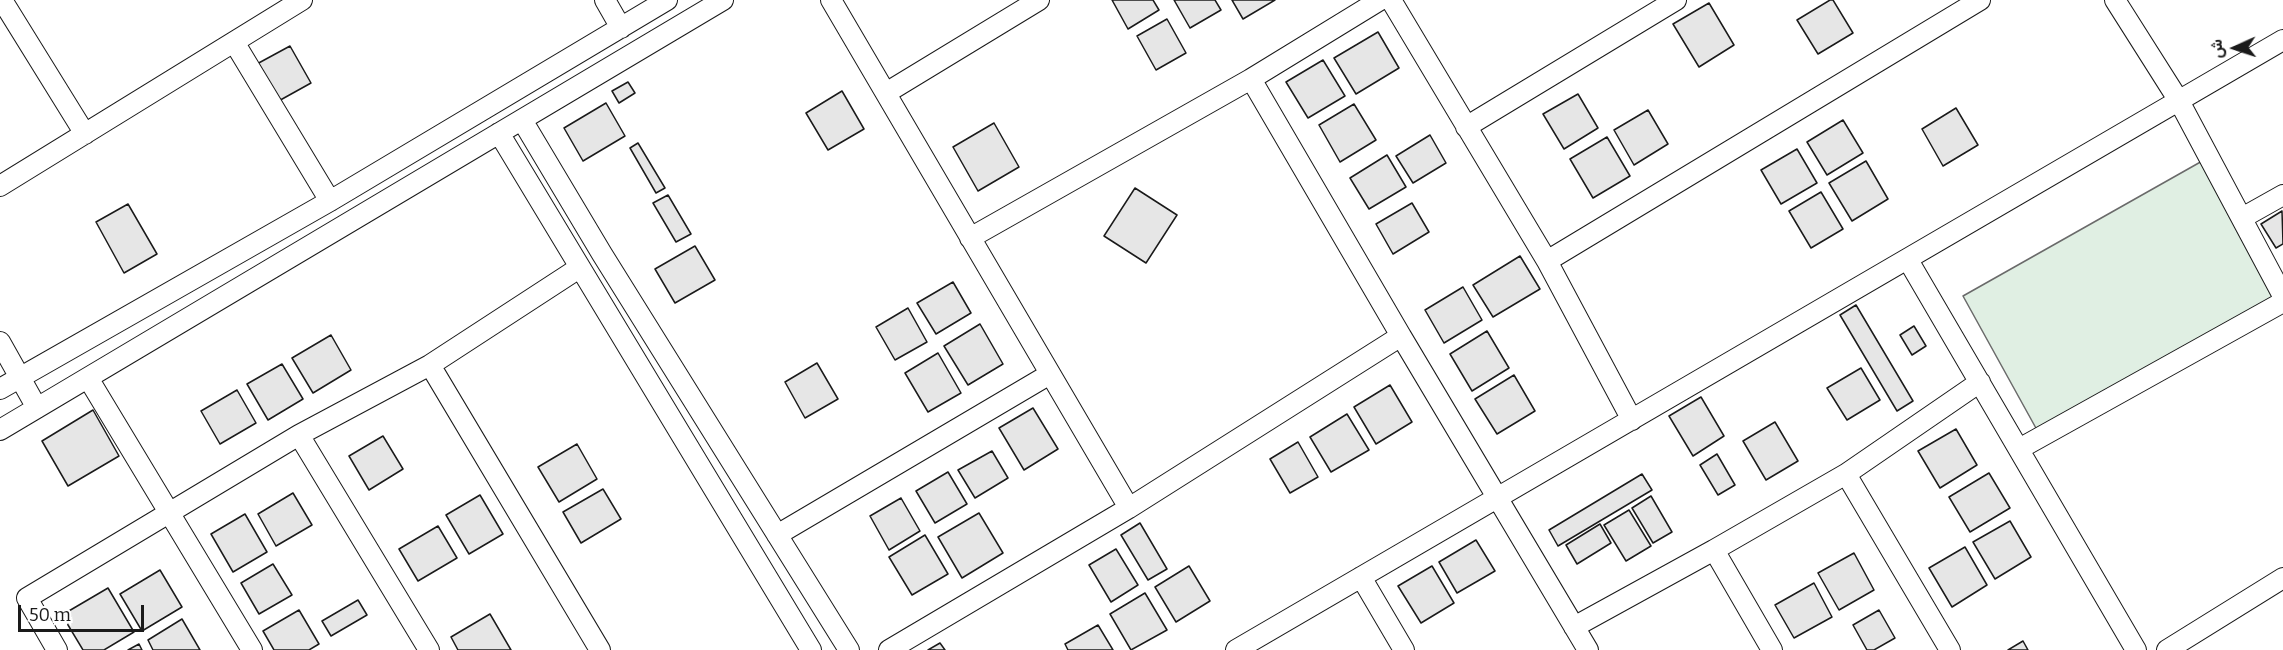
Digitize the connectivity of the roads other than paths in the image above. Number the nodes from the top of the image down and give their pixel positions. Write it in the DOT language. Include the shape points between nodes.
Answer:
graph roads {
  1 [pos="2,0"];
  2 [pos="302,0"];
  3 [pos="605,0"];
  4 [pos="723,0"];
  5 [pos="831,0"];
  6 [pos="1039,0"];
  7 [pos="1380,0"];
  8 [pos="1390,0"];
  9 [pos="1676,0"];
  10 [pos="1980,0"];
  11 [pos="2115,0"];
  12 [pos="661,2"];
  13 [pos="621,28"];
  14 [pos="2283,40"];
  15 [pos="234,42"];
  16 [pos="1251,79"];
  17 [pos="885,93"];
  18 [pos="2179,101"];
  19 [pos="522,120"];
  20 [pos="1466,127"];
  21 [pos="499,133"];
  22 [pos="85,134"];
  23 [pos="0,186"];
  24 [pos="2283,195"];
  25 [pos="330,201"];
  26 [pos="2242,219"];
  27 [pos="970,237"];
  28 [pos="1908,260"];
  29 [pos="1547,261"];
  30 [pos="579,268"];
  31 [pos="2283,296"];
  32 [pos="2283,302"];
  33 [pos="1401,336"];
  34 [pos="0,342"];
  35 [pos="430,365"];
  36 [pos="1050,374"];
  37 [pos="20,377"];
  38 [pos="88,378"];
  39 [pos="1980,382"];
  40 [pos="0,389"];
  41 [pos="37,408"];
  42 [pos="1632,420"];
  43 [pos="0,430"];
  44 [pos="299,435"];
  45 [pos="2019,449"];
  46 [pos="1845,474"];
  47 [pos="1498,498"];
  48 [pos="1129,508"];
  49 [pos="168,514"];
  50 [pos="777,535"];
  51 [pos="1714,550"];
  52 [pos="1361,577"];
  53 [pos="2282,579"];
  54 [pos="1574,627"];
  55 [pos="57,650"];
  56 [pos="252,650"];
  57 [pos="429,650"];
  58 [pos="600,650"];
  59 [pos="811,650"];
  60 [pos="849,650"];
  61 [pos="889,650"];
  62 [pos="1236,650"];
  63 [pos="1404,650"];
  64 [pos="1588,650"];
  65 [pos="1772,650"];
  66 [pos="1950,650"];
  67 [pos="2136,650"];
  68 [pos="2167,650"];
  1 -- 22 [label="street"];
  2 -- 15 [label="street"];
  3 -- 13 [label="street"];
  4 -- 19 [label="street"];
  5 -- 17 [label="street"];
  6 -- 17 [label="street"];
  7 -- 16 [label="street"];
  8 -- 20 [label="street"];
  9 -- 20 [label="street"];
  10 -- 29 [label="street"];
  11 -- 18 [label="street"];
  12 -- 13 [label="street"];
  13 -- 25 [label="street"];
  14 -- 18 [label="street"];
  15 -- 22 [label="street"];
  15 -- 25 [label="street"];
  16 -- 27 [label="street"];
  16 -- 33 [label="street"];
  17 -- 27 [label="street"];
  18 -- 26 [label="street"];
  18 -- 28 [label="street"];
  19 -- 21 [label="street"];
  19 -- 50 [label="street"];
  20 -- 29 [label="street"];
  21 -- 30 [label="street"];
  21 -- 38 [label="street"];
  22 -- 23 [label="street"];
  24 -- 26 [label="street"];
  25 -- 37 [label="street"];
  26 -- 31 [label="street"];
  27 -- 36 [label="street"];
  28 -- 39 [label="street"];
  28 -- 42 [label="street"];
  29 -- 42 [label="street"];
  30 -- 35 [label="street"];
  30 -- 59 [label="street"];
  32 -- 45 [label="street"];
  33 -- 47 [label="street"];
  33 -- 48 [label="street"];
  34 -- 37 [label="street"];
  35 -- 44 [label="street"];
  35 -- 58 [label="street"];
  36 -- 48 [label="street"];
  36 -- 50 [label="street"];
  37 -- 40 [label="street"];
  37 -- 41 [label="street"];
  38 -- 41 [label="street"];
  38 -- 49 [label="street"];
  39 -- 45 [label="street"];
  39 -- 46 [label="street"];
  41 -- 43 [label="street"];
  42 -- 47 [label="street"];
  44 -- 49 [label="street"];
  44 -- 57 [label="street"];
  45 -- 67 [label="street"];
  46 -- 51 [label="street"];
  46 -- 66 [label="street"];
  47 -- 52 [label="street"];
  47 -- 54 [label="street"];
  48 -- 61 [label="street"];
  49 -- 55 [label="street" via="27,598"];
  49 -- 56 [label="street"];
  50 -- 60 [label="street"];
  51 -- 54 [label="street"];
  51 -- 65 [label="street"];
  52 -- 62 [label="street"];
  52 -- 63 [label="street"];
  53 -- 68 [label="street"];
  54 -- 64 [label="street"];
}
